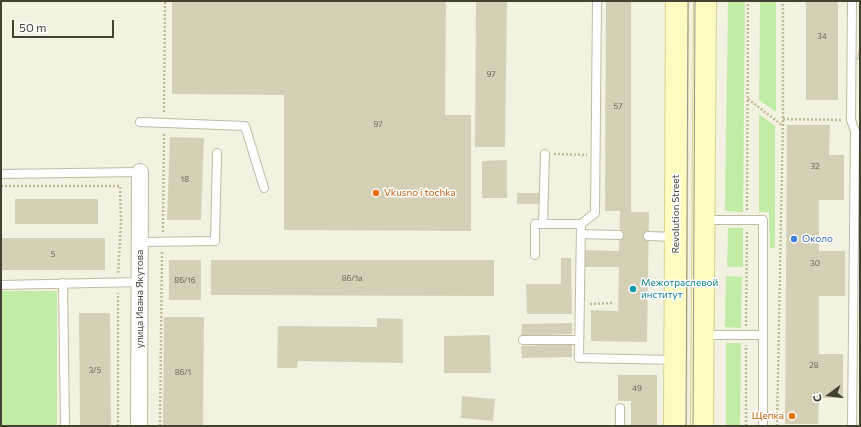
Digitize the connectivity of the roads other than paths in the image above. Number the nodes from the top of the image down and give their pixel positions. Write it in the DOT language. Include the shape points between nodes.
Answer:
graph roads {
  1 [pos="597,1"];
  2 [pos="677,1"];
  3 [pos="706,1"];
  4 [pos="852,1"];
  5 [pos="140,122"];
  6 [pos="857,131"];
  7 [pos="217,153"];
  8 [pos="546,154"];
  9 [pos="140,172"];
  10 [pos="1,174"];
  11 [pos="264,188"];
  12 [pos="704,220"];
  13 [pos="542,224"];
  14 [pos="581,224"];
  15 [pos="581,234"];
  16 [pos="619,235"];
  17 [pos="648,236"];
  18 [pos="676,237"];
  19 [pos="141,242"];
  20 [pos="535,255"];
  21 [pos="141,282"];
  22 [pos="63,283"];
  23 [pos="1,285"];
  24 [pos="703,335"];
  25 [pos="763,335"];
  26 [pos="523,340"];
  27 [pos="579,340"];
  28 [pos="676,360"];
  29 [pos="620,408"];
  30 [pos="65,426"];
  31 [pos="139,426"];
  32 [pos="620,426"];
  33 [pos="675,426"];
  34 [pos="702,426"];
  35 [pos="763,426"];
  36 [pos="852,426"];
  1 -- 14 [label="lane" via="595,213"];
  2 -- 18 [label="main road, Revolution Street"];
  3 -- 12 [label="main road"];
  4 -- 6 [label="lane" via="851,120"];
  5 -- 11 [label="lane" via="245,126"];
  6 -- 36 [label="lane"];
  7 -- 19 [label="lane" via="215,241"];
  8 -- 13 [label="lane"];
  9 -- 10 [label="lane"];
  9 -- 19 [label="street, улица Ивана Якутова"];
  12 -- 24 [label="main road"];
  12 -- 25 [label="lane" via="763,220"];
  13 -- 14 [label="lane"];
  13 -- 20 [label="lane" via="535,224"];
  14 -- 15 [label="lane"];
  15 -- 16 [label="lane"];
  15 -- 27 [label="lane"];
  17 -- 18 [label="lane"];
  18 -- 28 [label="main road, Revolution Street"];
  19 -- 21 [label="street, улица Ивана Якутова"];
  21 -- 22 [label="lane"];
  21 -- 31 [label="street, улица Ивана Якутова"];
  22 -- 23 [label="lane"];
  22 -- 30 [label="lane"];
  24 -- 25 [label="lane"];
  24 -- 34 [label="main road"];
  25 -- 35 [label="lane"];
  26 -- 27 [label="lane"];
  27 -- 28 [label="lane" via="579,358"];
  28 -- 33 [label="main road, Revolution Street"];
  29 -- 32 [label="lane"];
}
